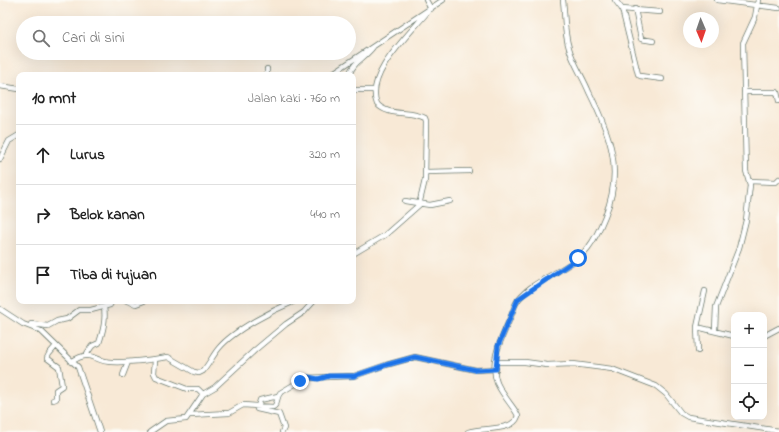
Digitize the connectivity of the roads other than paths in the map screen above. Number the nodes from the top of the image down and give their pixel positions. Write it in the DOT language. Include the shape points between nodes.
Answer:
graph roads {
  1 [pos="426,0"];
  2 [pos="442,0"];
  3 [pos="563,0"];
  4 [pos="615,0"];
  5 [pos="717,0"];
  6 [pos="758,0"];
  7 [pos="756,6"];
  8 [pos="779,8"];
  9 [pos="430,9"];
  10 [pos="622,9"];
  11 [pos="635,9"];
  12 [pos="660,12"];
  13 [pos="653,41"];
  14 [pos="374,45"];
  15 [pos="356,57"];
  16 [pos="352,60"];
  17 [pos="334,72"];
  18 [pos="350,72"];
  19 [pos="662,79"];
  20 [pos="0,86"];
  21 [pos="16,89"];
  22 [pos="356,90"];
  23 [pos="374,90"];
  24 [pos="779,91"];
  25 [pos="744,92"];
  26 [pos="779,101"];
  27 [pos="16,137"];
  28 [pos="0,159"];
  29 [pos="469,171"];
  30 [pos="425,172"];
  31 [pos="779,179"];
  32 [pos="749,181"];
  33 [pos="405,201"];
  34 [pos="450,201"];
  35 [pos="420,202"];
  36 [pos="356,252"];
  37 [pos="705,291"];
  38 [pos="110,304"];
  39 [pos="289,304"];
  40 [pos="311,304"];
  41 [pos="104,307"];
  42 [pos="0,309"];
  43 [pos="23,324"];
  44 [pos="697,328"];
  45 [pos="779,328"];
  46 [pos="715,330"];
  47 [pos="767,334"];
  48 [pos="731,335"];
  49 [pos="55,347"];
  50 [pos="698,351"];
  51 [pos="86,356"];
  52 [pos="155,360"];
  53 [pos="72,362"];
  54 [pos="128,362"];
  55 [pos="496,362"];
  56 [pos="496,369"];
  57 [pos="123,375"];
  58 [pos="203,394"];
  59 [pos="278,396"];
  60 [pos="53,400"];
  61 [pos="242,406"];
  62 [pos="258,407"];
  63 [pos="190,415"];
  64 [pos="754,430"];
  65 [pos="763,431"];
  66 [pos="779,431"];
  67 [pos="100,432"];
  68 [pos="150,432"];
  69 [pos="282,432"];
  70 [pos="468,432"];
  1 -- 9 [label="street"];
  2 -- 9 [label="street"];
  3 -- 55 [label="street" via="568,47 599,112 610,146 615,168 614,191 602,224 588,248 518,299 498,346"];
  4 -- 10 [label="street"];
  5 -- 7 [label="street"];
  6 -- 7 [label="street"];
  7 -- 8 [label="street"];
  7 -- 25 [label="street" via="755,17 744,43"];
  9 -- 14 [label="street"];
  9 -- 23 [label="street" via="386,61"];
  10 -- 11 [label="street"];
  10 -- 19 [label="street" via="638,74"];
  11 -- 12 [label="street"];
  11 -- 13 [label="street" via="641,39"];
  14 -- 15 [label="street"];
  14 -- 18 [label="street" via="369,53 351,67"];
  16 -- 17 [label="street"];
  20 -- 21 [label="street"];
  22 -- 23 [label="street"];
  23 -- 30 [label="street" via="377,104 383,110 411,113 425,118"];
  24 -- 25 [label="street"];
  24 -- 26 [label="street"];
  25 -- 32 [label="street" via="746,171"];
  27 -- 28 [label="street" via="9,141"];
  29 -- 30 [label="street"];
  30 -- 35 [label="street"];
  31 -- 32 [label="street" via="776,182"];
  32 -- 46 [label="street" via="746,220 739,248 716,307"];
  33 -- 35 [label="street"];
  34 -- 35 [label="street" via="436,204"];
  35 -- 36 [label="street" via="412,213 390,232"];
  37 -- 44 [label="street"];
  38 -- 41 [label="street"];
  39 -- 52 [label="street" via="249,324 219,347 201,373 194,372 168,357"];
  40 -- 58 [label="street" via="255,350 216,387"];
  41 -- 43 [label="street" via="79,310 67,319 57,320 48,326"];
  41 -- 51 [label="street" via="99,343 92,346"];
  42 -- 43 [label="street"];
  43 -- 49 [label="street" via="41,331"];
  44 -- 46 [label="street"];
  44 -- 50 [label="street"];
  45 -- 47 [label="street"];
  46 -- 48 [label="street"];
  49 -- 53 [label="street"];
  49 -- 60 [label="street" via="47,356 59,367 62,386 56,390 56,399"];
  51 -- 53 [label="street"];
  51 -- 54 [label="street" via="110,362"];
  52 -- 54 [label="street"];
  52 -- 58 [label="street" via="156,377 187,389 198,389"];
  53 -- 67 [label="street" via="81,374"];
  54 -- 57 [label="street"];
  55 -- 56 [label="street"];
  55 -- 64 [label="street" via="573,364 612,369 656,386 688,417"];
  56 -- 59 [label="street" via="471,369 415,357 354,376 305,378"];
  56 -- 70 [label="street" via="497,383 516,412 517,420 510,428"];
  58 -- 63 [label="street"];
  59 -- 62 [label="street" via="260,400"];
  59 -- 62 [label="street" via="274,407"];
  61 -- 62 [label="street"];
  61 -- 63 [label="street" via="229,413"];
  61 -- 69 [label="street" via="279,414 284,428"];
  63 -- 68 [label="street" via="183,420 164,422"];
  64 -- 65 [label="street"];
  65 -- 66 [label="street"];
}
